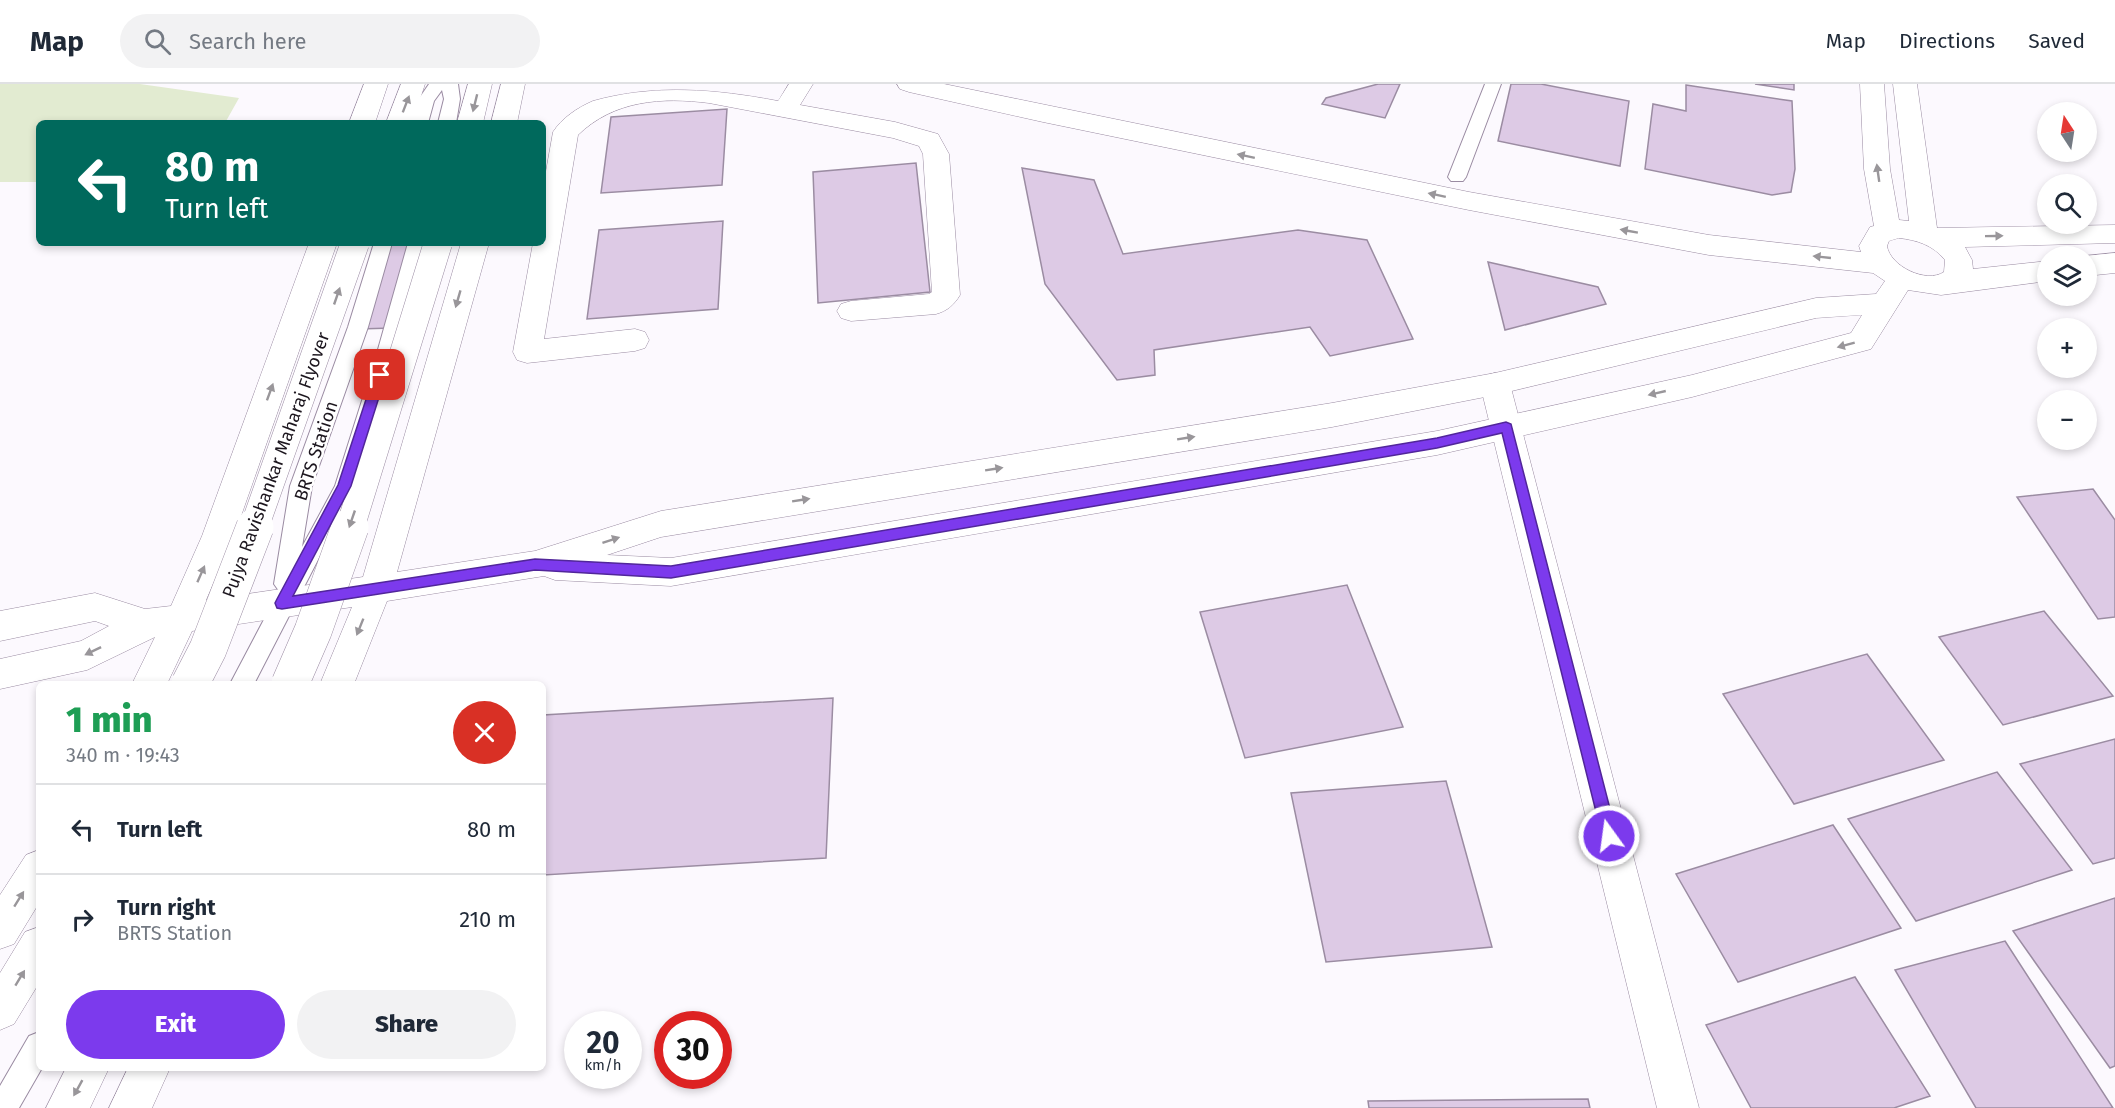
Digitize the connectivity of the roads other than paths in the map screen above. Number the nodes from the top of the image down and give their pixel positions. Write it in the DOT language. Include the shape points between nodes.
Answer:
graph roads {
  1 [pos="376,84"];
  2 [pos="413,84"];
  3 [pos="438,84"];
  4 [pos="450,84"];
  5 [pos="480,84"];
  6 [pos="513,84"];
  7 [pos="801,84"];
  8 [pos="909,84"];
  9 [pos="1008,84"];
  10 [pos="1493,84"];
  11 [pos="1872,84"];
  12 [pos="1905,84"];
  13 [pos="784,110"];
  14 [pos="363,120"];
  15 [pos="400,120"];
  16 [pos="420,120"];
  17 [pos="448,120"];
  18 [pos="471,120"];
  19 [pos="505,120"];
  20 [pos="1457,177"];
  21 [pos="2115,234"];
  22 [pos="1930,235"];
  23 [pos="546,245"];
  24 [pos="322,246"];
  25 [pos="354,246"];
  26 [pos="382,246"];
  27 [pos="416,246"];
  28 [pos="437,246"];
  29 [pos="474,246"];
  30 [pos="546,246"];
  31 [pos="1886,253"];
  32 [pos="2115,263"];
  33 [pos="2097,265"];
  34 [pos="2037,272"];
  35 [pos="1949,282"];
  36 [pos="1883,304"];
  37 [pos="851,311"];
  38 [pos="635,340"];
  39 [pos="1495,384"];
  40 [pos="1506,427"];
  41 [pos="535,565"];
  42 [pos="376,588"];
  43 [pos="282,603"];
  44 [pos="182,618"];
  45 [pos="145,624"];
  46 [pos="0,626"];
  47 [pos="0,674"];
  48 [pos="150,681"];
  49 [pos="191,681"];
  50 [pos="243,681"];
  51 [pos="291,681"];
  52 [pos="338,681"];
  53 [pos="36,873"];
  54 [pos="0,930"];
  55 [pos="36,951"];
  56 [pos="0,1010"];
  57 [pos="36,1051"];
  58 [pos="87,1071"];
  59 [pos="148,1071"];
  60 [pos="3,1108"];
  61 [pos="67,1108"];
  62 [pos="130,1108"];
  63 [pos="1678,1108"];
  1 -- 14 [label="street"];
  15 -- 2 [label="street, one-way"];
  3 -- 16 [label="lane" via="426,100"];
  4 -- 17 [label="lane"];
  5 -- 18 [label="street, one-way"];
  6 -- 19 [label="street"];
  7 -- 13 [label="street"];
  31 -- 8 [label="street, one-way" via="1710,245 1469,201"];
  9 -- 20 [label="street"];
  10 -- 20 [label="lane"];
  31 -- 11 [label="street, one-way"];
  12 -- 22 [label="street" via="1915,174"];
  13 -- 23 [label="street" via="696,93 634,97 598,107 566,132"];
  13 -- 37 [label="street" via="895,130 929,140 936,154 946,295 936,304"];
  20 -- 31 [label="street"];
  22 -- 21 [label="street, one-way"];
  22 -- 31 [label="street" via="1911,229"];
  22 -- 35 [label="street" via="1947,245 1959,261 1959,270"];
  44 -- 24 [label="street, one-way" via="218,536"];
  49 -- 25 [label="street, Pujya Ravishankar Maharaj Flyover, one-way, bridge" via="240,569"];
  26 -- 43 [label="lane, BRTS Station" via="302,486"];
  27 -- 43 [label="lane, BRTS Station" via="345,486"];
  28 -- 51 [label="street, one-way, bridge" via="356,508 315,629"];
  29 -- 42 [label="street, one-way"];
  30 -- 38 [label="street" via="527,352"];
  31 -- 35 [label="street" via="1927,285"];
  31 -- 36 [label="street"];
  32 -- 33 [label="street"];
  34 -- 35 [label="street"];
  36 -- 39 [label="street" via="1816,308"];
  36 -- 40 [label="street, one-way" via="1861,341 1692,386"];
  39 -- 40 [label="street"];
  41 -- 39 [label="street, one-way" via="661,524 1332,415"];
  40 -- 41 [label="street" via="1437,443 671,572"];
  40 -- 63 [label="street"];
  41 -- 42 [label="street"];
  42 -- 43 [label="street"];
  42 -- 52 [label="street, one-way"];
  43 -- 44 [label="street"];
  43 -- 50 [label="lane"];
  44 -- 45 [label="street"];
  44 -- 48 [label="street"];
  45 -- 46 [label="street" via="95,607"];
  45 -- 47 [label="street, one-way" via="87,655"];
  54 -- 53 [label="street, one-way"];
  56 -- 55 [label="street, one-way"];
  57 -- 60 [label="lane"];
  58 -- 61 [label="street, one-way"];
  59 -- 62 [label="street"];
}
